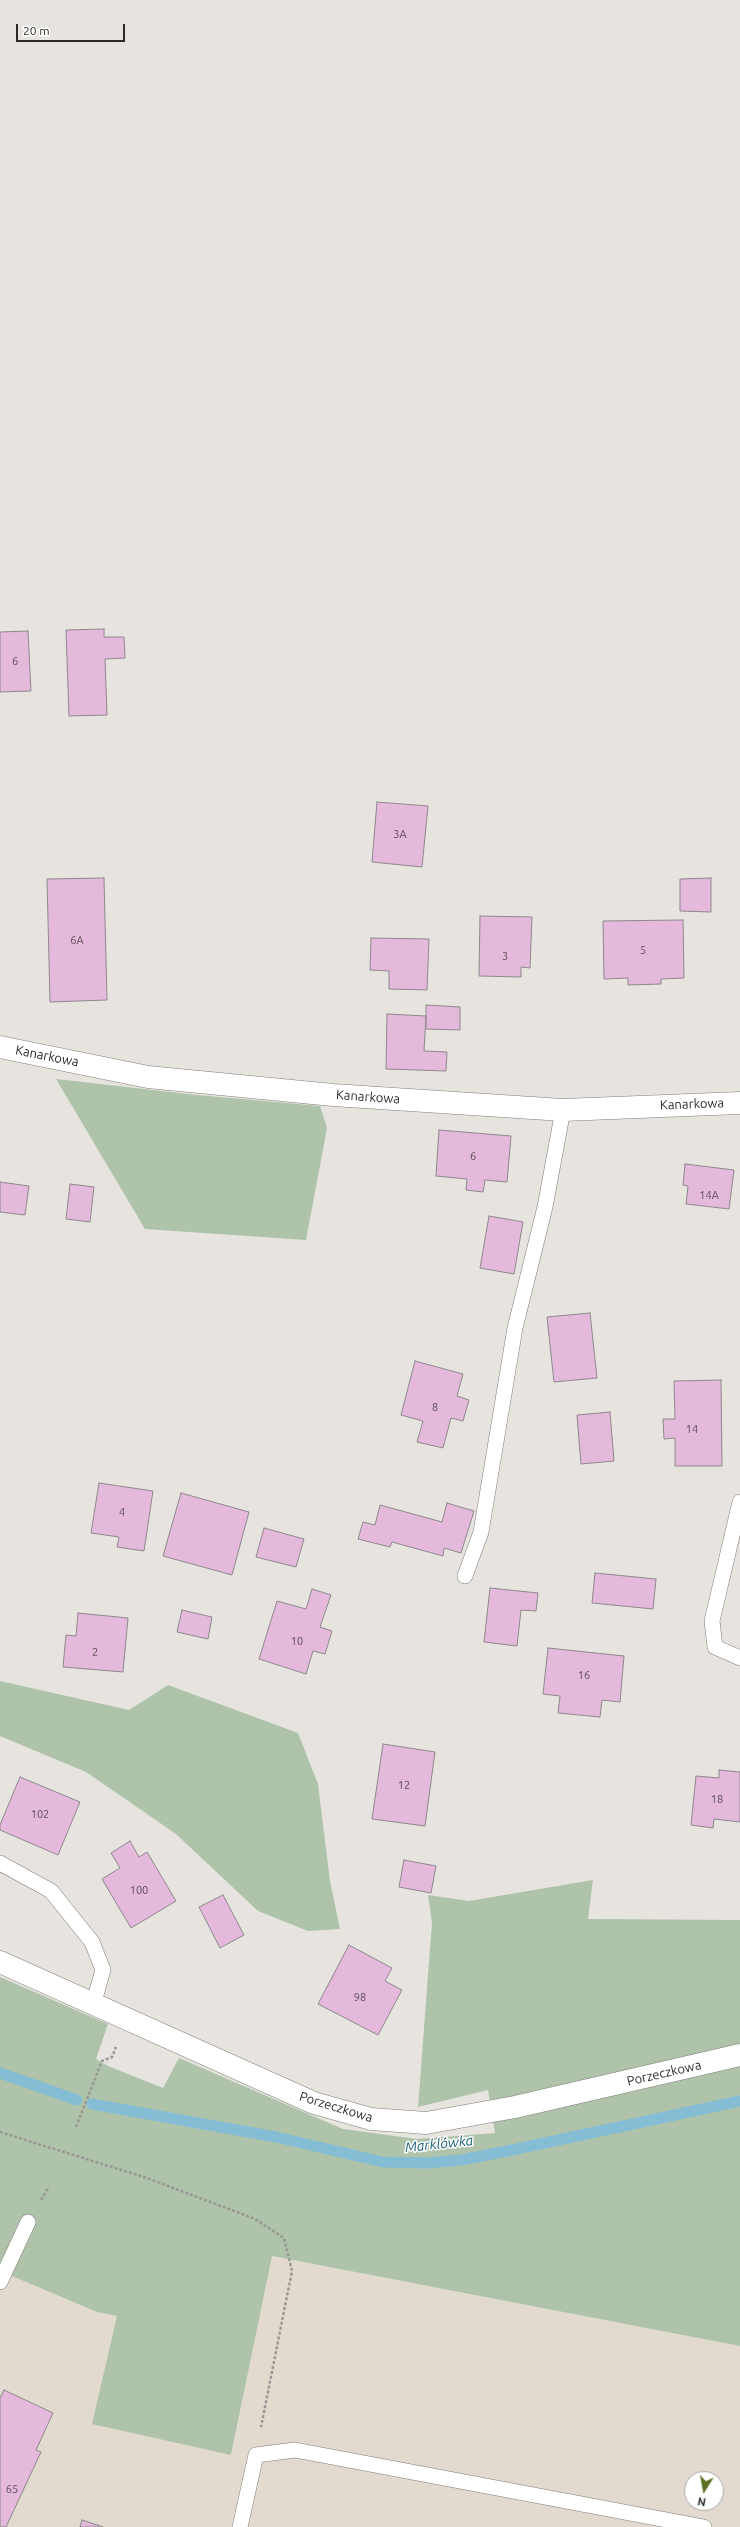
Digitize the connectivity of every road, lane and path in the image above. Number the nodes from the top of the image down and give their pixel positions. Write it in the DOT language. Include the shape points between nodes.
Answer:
graph roads {
  1 [pos="0,1047"];
  2 [pos="740,1103"];
  3 [pos="563,1110"];
  4 [pos="740,1502"];
  5 [pos="465,1576"];
  6 [pos="740,1658"];
  7 [pos="0,1862"];
  8 [pos="0,1962"];
  9 [pos="93,2005"];
  10 [pos="121,2018"];
  11 [pos="740,2055"];
  12 [pos="76,2127"];
  13 [pos="0,2132"];
  14 [pos="28,2222"];
  15 [pos="0,2282"];
  16 [pos="256,2455"];
  17 [pos="240,2527"];
  18 [pos="704,2527"];
  1 -- 3 [label="street, Kanarkowa" via="148,1077 333,1095"];
  2 -- 3 [label="street, Kanarkowa"];
  3 -- 5 [label="lane" via="545,1207 515,1328 481,1532"];
  4 -- 6 [label="lane" via="712,1621 715,1647"];
  7 -- 9 [label="lane" via="51,1891 92,1942 103,1970"];
  8 -- 9 [label="street, Porzeczkowa"];
  9 -- 10 [label="street, Porzeczkowa"];
  10 -- 11 [label="street, Porzeczkowa" via="314,2103 371,2119 418,2122 515,2107"];
  10 -- 12 [label="path" via="111,2041 116,2048 112,2057 102,2061"];
  13 -- 16 [label="path" via="146,2178 255,2219 284,2238 292,2271"];
  14 -- 15 [label="lane"];
  16 -- 17 [label="lane"];
  16 -- 18 [label="lane" via="295,2450"];
}
